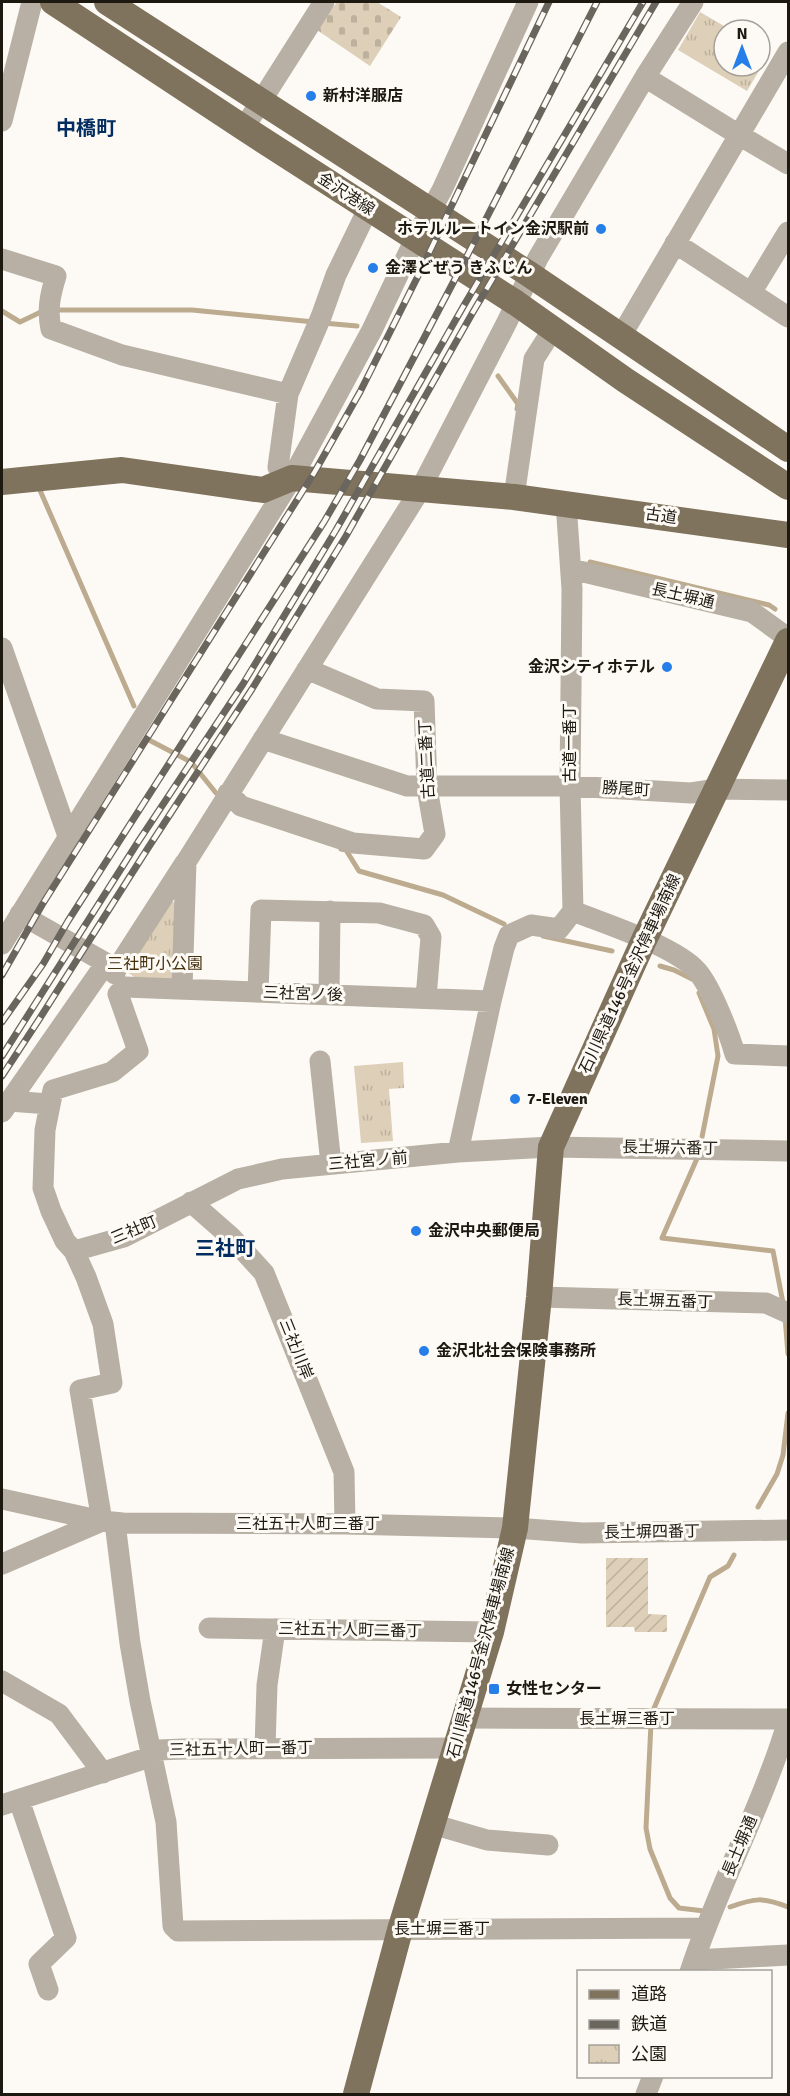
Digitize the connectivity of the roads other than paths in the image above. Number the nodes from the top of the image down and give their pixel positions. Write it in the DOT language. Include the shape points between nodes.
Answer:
graph roads {
  1 [pos="32,2"];
  2 [pos="52,2"];
  3 [pos="107,2"];
  4 [pos="693,2"];
  5 [pos="521,4"];
  6 [pos="315,5"];
  7 [pos="789,52"];
  8 [pos="645,76"];
  9 [pos="261,101"];
  10 [pos="2,121"];
  11 [pos="244,128"];
  12 [pos="739,135"];
  13 [pos="789,164"];
  14 [pos="368,209"];
  15 [pos="429,211"];
  16 [pos="789,232"];
  17 [pos="415,239"];
  18 [pos="675,243"];
  19 [pos="2,260"];
  20 [pos="529,274"];
  21 [pos="751,293"];
  22 [pos="516,303"];
  23 [pos="789,317"];
  24 [pos="553,329"];
  25 [pos="621,336"];
  26 [pos="288,394"];
  27 [pos="789,449"];
  28 [pos="292,478"];
  29 [pos="2,482"];
  30 [pos="789,487"];
  31 [pos="432,490"];
  32 [pos="522,490"];
  33 [pos="566,503"];
  34 [pos="789,535"];
  35 [pos="571,569"];
  36 [pos="789,639"];
  37 [pos="2,648"];
  38 [pos="307,669"];
  39 [pos="263,739"];
  40 [pos="570,786"];
  41 [pos="427,788"];
  42 [pos="717,789"];
  43 [pos="789,790"];
  44 [pos="228,793"];
  45 [pos="68,836"];
  46 [pos="186,862"];
  47 [pos="330,911"];
  48 [pos="573,911"];
  49 [pos="20,914"];
  50 [pos="644,940"];
  51 [pos="2,944"];
  52 [pos="116,979"];
  53 [pos="182,989"];
  54 [pos="258,992"];
  55 [pos="329,995"];
  56 [pos="426,998"];
  57 [pos="491,1001"];
  58 [pos="789,1056"];
  59 [pos="320,1061"];
  60 [pos="49,1104"];
  61 [pos="5,1106"];
  62 [pos="550,1147"];
  63 [pos="789,1151"];
  64 [pos="458,1152"];
  65 [pos="331,1164"];
  66 [pos="191,1202"];
  67 [pos="74,1251"];
  68 [pos="539,1297"];
  69 [pos="789,1313"];
  70 [pos="2,1499"];
  71 [pos="109,1522"];
  72 [pos="345,1524"];
  73 [pos="515,1528"];
  74 [pos="789,1530"];
  75 [pos="2,1564"];
  76 [pos="209,1629"];
  77 [pos="275,1629"];
  78 [pos="491,1632"];
  79 [pos="2,1681"];
  80 [pos="465,1718"];
  81 [pos="789,1720"];
  82 [pos="265,1748"];
  83 [pos="456,1748"];
  84 [pos="153,1756"];
  85 [pos="783,1761"];
  86 [pos="103,1773"];
  87 [pos="10,1803"];
  88 [pos="432,1824"];
  89 [pos="548,1845"];
  90 [pos="705,1928"];
  91 [pos="400,1930"];
  92 [pos="789,1955"];
  93 [pos="692,1966"];
  94 [pos="48,1990"];
  95 [pos="652,2078"];
  96 [pos="356,2094"];
  97 [pos="646,2094"];
  1 -- 10 [label="street"];
  2 -- 11 [label="main road, 金沢港線"];
  3 -- 9 [label="main road, 金沢港線"];
  4 -- 8 [label="street"];
  5 -- 15 [label="street" via="442,190"];
  6 -- 9 [label="street"];
  7 -- 12 [label="street"];
  8 -- 12 [label="street"];
  8 -- 20 [label="street"];
  9 -- 11 [label="street"];
  9 -- 15 [label="main road, 金沢港線"];
  11 -- 14 [label="main road, 金沢港線"];
  12 -- 13 [label="street"];
  12 -- 18 [label="street"];
  14 -- 17 [label="main road, 金沢港線"];
  14 -- 26 [label="street" via="336,275"];
  15 -- 17 [label="street"];
  15 -- 20 [label="main road, 金沢港線"];
  16 -- 21 [label="street"];
  17 -- 22 [label="main road, 金沢港線"];
  17 -- 28 [label="street" via="372,330"];
  18 -- 21 [label="street"];
  18 -- 25 [label="street"];
  19 -- 26 [label="street" via="56,276 48,310 51,329 122,355"];
  20 -- 22 [label="street"];
  20 -- 25 [label="main road, 金沢港線"];
  21 -- 23 [label="street"];
  22 -- 24 [label="main road, 金沢港線"];
  22 -- 31 [label="street"];
  24 -- 30 [label="main road, 金沢港線"];
  24 -- 32 [label="street" via="534,359"];
  25 -- 27 [label="main road, 金沢港線"];
  26 -- 28 [label="street" via="278,467"];
  28 -- 29 [label="main road" via="263,490 122,470"];
  28 -- 31 [label="main road, 古道"];
  28 -- 45 [label="street"];
  31 -- 32 [label="main road, 古道"];
  31 -- 38 [label="street"];
  32 -- 33 [label="main road, 古道"];
  33 -- 34 [label="main road, 古道"];
  33 -- 35 [label="street, 古道一番丁"];
  35 -- 36 [label="street, 長土塀通" via="752,612"];
  35 -- 40 [label="street, 古道一番丁"];
  36 -- 42 [label="main road, 石川県道146号金沢停車場南線"];
  37 -- 45 [label="street"];
  38 -- 39 [label="street"];
  38 -- 41 [label="street, 古道二番丁" via="377,699 424,701"];
  39 -- 41 [label="street, 勝尾町" via="407,786"];
  39 -- 44 [label="street"];
  40 -- 41 [label="street, 勝尾町"];
  40 -- 42 [label="street, 勝尾町" via="691,793"];
  40 -- 48 [label="street, 古道一番丁"];
  41 -- 44 [label="street, 古道二番丁" via="435,834 424,849 353,843 241,806"];
  42 -- 43 [label="street, 勝尾町"];
  42 -- 50 [label="main road, 石川県道146号金沢停車場南線"];
  44 -- 46 [label="street"];
  45 -- 49 [label="street"];
  46 -- 52 [label="street"];
  46 -- 53 [label="street"];
  47 -- 54 [label="street" via="261,910"];
  47 -- 55 [label="street"];
  47 -- 56 [label="street" via="379,913 424,925 431,938"];
  48 -- 50 [label="street"];
  48 -- 57 [label="street" via="559,929 531,925 509,935"];
  49 -- 51 [label="street"];
  49 -- 52 [label="street"];
  50 -- 58 [label="street" via="681,958 697,972 735,1054"];
  50 -- 62 [label="main road, 石川県道146号金沢停車場南線"];
  52 -- 53 [label="street, 三社宮ノ後"];
  52 -- 60 [label="street" via="138,1051 112,1072 53,1090"];
  52 -- 61 [label="street"];
  53 -- 54 [label="street, 三社宮ノ後"];
  54 -- 55 [label="street, 三社宮ノ後"];
  55 -- 56 [label="street, 三社宮ノ後"];
  56 -- 57 [label="street, 三社宮ノ後"];
  57 -- 64 [label="street"];
  59 -- 65 [label="street"];
  60 -- 61 [label="street"];
  60 -- 67 [label="street" via="43,1188 65,1241"];
  62 -- 63 [label="street, 長土塀六番丁"];
  62 -- 64 [label="street, 三社宮ノ前"];
  62 -- 68 [label="main road, 石川県道146号金沢停車場南線"];
  64 -- 65 [label="street, 三社宮ノ前"];
  65 -- 66 [label="street, 三社宮ノ前" via="238,1179"];
  66 -- 67 [label="street, 三社町" via="124,1237"];
  66 -- 72 [label="street, 三社川岸" via="264,1273 344,1472"];
  67 -- 71 [label="street" via="103,1324 112,1383 80,1390"];
  68 -- 69 [label="street, 長土塀五番丁" via="766,1303"];
  68 -- 73 [label="main road, 石川県道146号金沢停車場南線"];
  70 -- 71 [label="street"];
  71 -- 72 [label="street, 三社五十人町三番丁"];
  71 -- 75 [label="street"];
  71 -- 84 [label="street"];
  72 -- 73 [label="street, 三社五十人町三番丁"];
  73 -- 74 [label="street, 長土塀四番丁" via="582,1533"];
  73 -- 78 [label="main road, 石川県道146号金沢停車場南線"];
  76 -- 77 [label="street, 三社五十人町二番丁"];
  77 -- 78 [label="street, 三社五十人町二番丁"];
  77 -- 82 [label="street" via="267,1685"];
  78 -- 80 [label="main road, 石川県道146号金沢停車場南線"];
  79 -- 86 [label="street" via="59,1714"];
  80 -- 81 [label="street, 長土塀三番丁"];
  80 -- 83 [label="main road, 石川県道146号金沢停車場南線"];
  81 -- 85 [label="street, 長土塀通"];
  82 -- 83 [label="street, 三社五十人町一番丁"];
  82 -- 84 [label="street, 三社五十人町一番丁" via="158,1750"];
  83 -- 88 [label="main road, 石川県道146号金沢停車場南線"];
  84 -- 86 [label="street, 三社五十人町一番丁"];
  84 -- 91 [label="street, 長土塀二番丁" via="166,1822 173,1926 178,1931"];
  85 -- 90 [label="street, 長土塀通"];
  86 -- 87 [label="street, 三社五十人町一番丁"];
  87 -- 94 [label="street" via="66,1938 39,1964"];
  88 -- 89 [label="street" via="488,1840"];
  88 -- 91 [label="main road, 石川県道146号金沢停車場南線"];
  90 -- 91 [label="street, 長土塀二番丁"];
  90 -- 93 [label="street, 長土塀通"];
  91 -- 96 [label="main road, 石川県道146号金沢停車場南線"];
  92 -- 93 [label="street"];
  95 -- 97 [label="street"];
}
